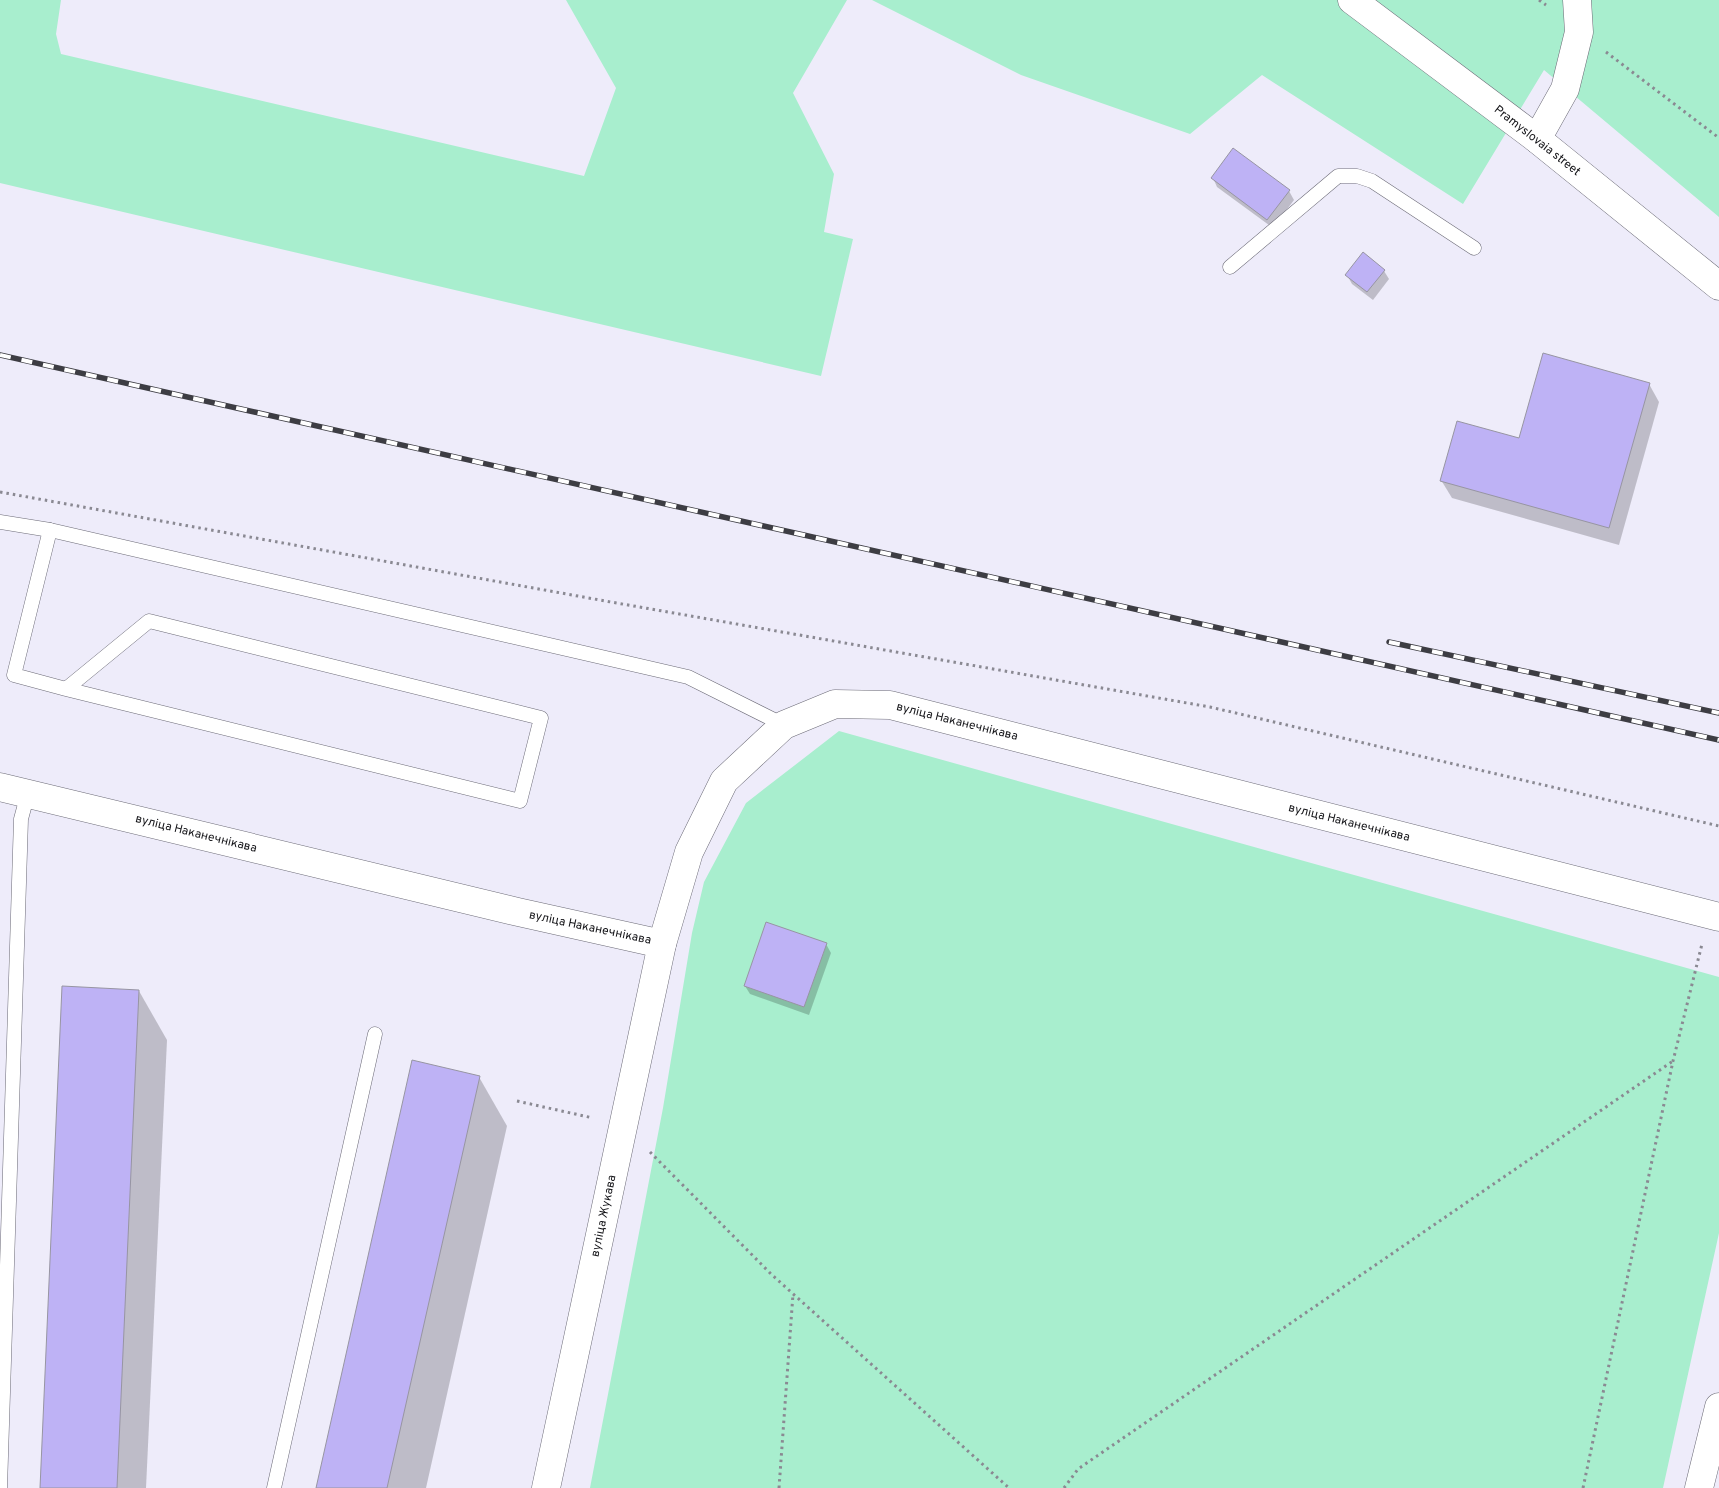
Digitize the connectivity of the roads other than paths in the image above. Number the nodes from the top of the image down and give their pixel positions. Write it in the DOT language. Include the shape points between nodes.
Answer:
graph roads {
  1 [pos="1352,0"];
  2 [pos="1578,0"];
  3 [pos="1537,140"];
  4 [pos="1474,248"];
  5 [pos="1230,267"];
  6 [pos="1719,286"];
  7 [pos="0,522"];
  8 [pos="50,530"];
  9 [pos="66,689"];
  10 [pos="784,725"];
  11 [pos="0,787"];
  12 [pos="28,793"];
  13 [pos="1714,916"];
  14 [pos="662,944"];
  15 [pos="375,1034"];
  16 [pos="1719,1407"];
  17 [pos="0,1488"];
  18 [pos="274,1488"];
  19 [pos="546,1488"];
  20 [pos="1700,1488"];
  1 -- 3 [label="main road, Pramyslovaia street"];
  2 -- 3 [label="main road" via="1580,32 1565,89"];
  3 -- 6 [label="main road, Pramyslovaia street"];
  4 -- 5 [label="lane" via="1372,181 1357,176 1338,176"];
  7 -- 8 [label="lane"];
  8 -- 9 [label="lane" via="14,676"];
  8 -- 10 [label="lane" via="688,677"];
  9 -- 9 [label="lane" via="520,802 541,718 149,621"];
  10 -- 13 [label="main road, вуліца Наканечнікава" via="834,704 890,705"];
  10 -- 14 [label="main road, вуліца Наканечнікава" via="724,781 689,852"];
  11 -- 12 [label="main road, вуліца Наканечнікава"];
  12 -- 14 [label="main road, вуліца Наканечнікава"];
  12 -- 17 [label="lane" via="21,819"];
  14 -- 19 [label="main road, вуліца Жукава"];
  15 -- 18 [label="lane"];
  16 -- 20 [label="main road"];
}
